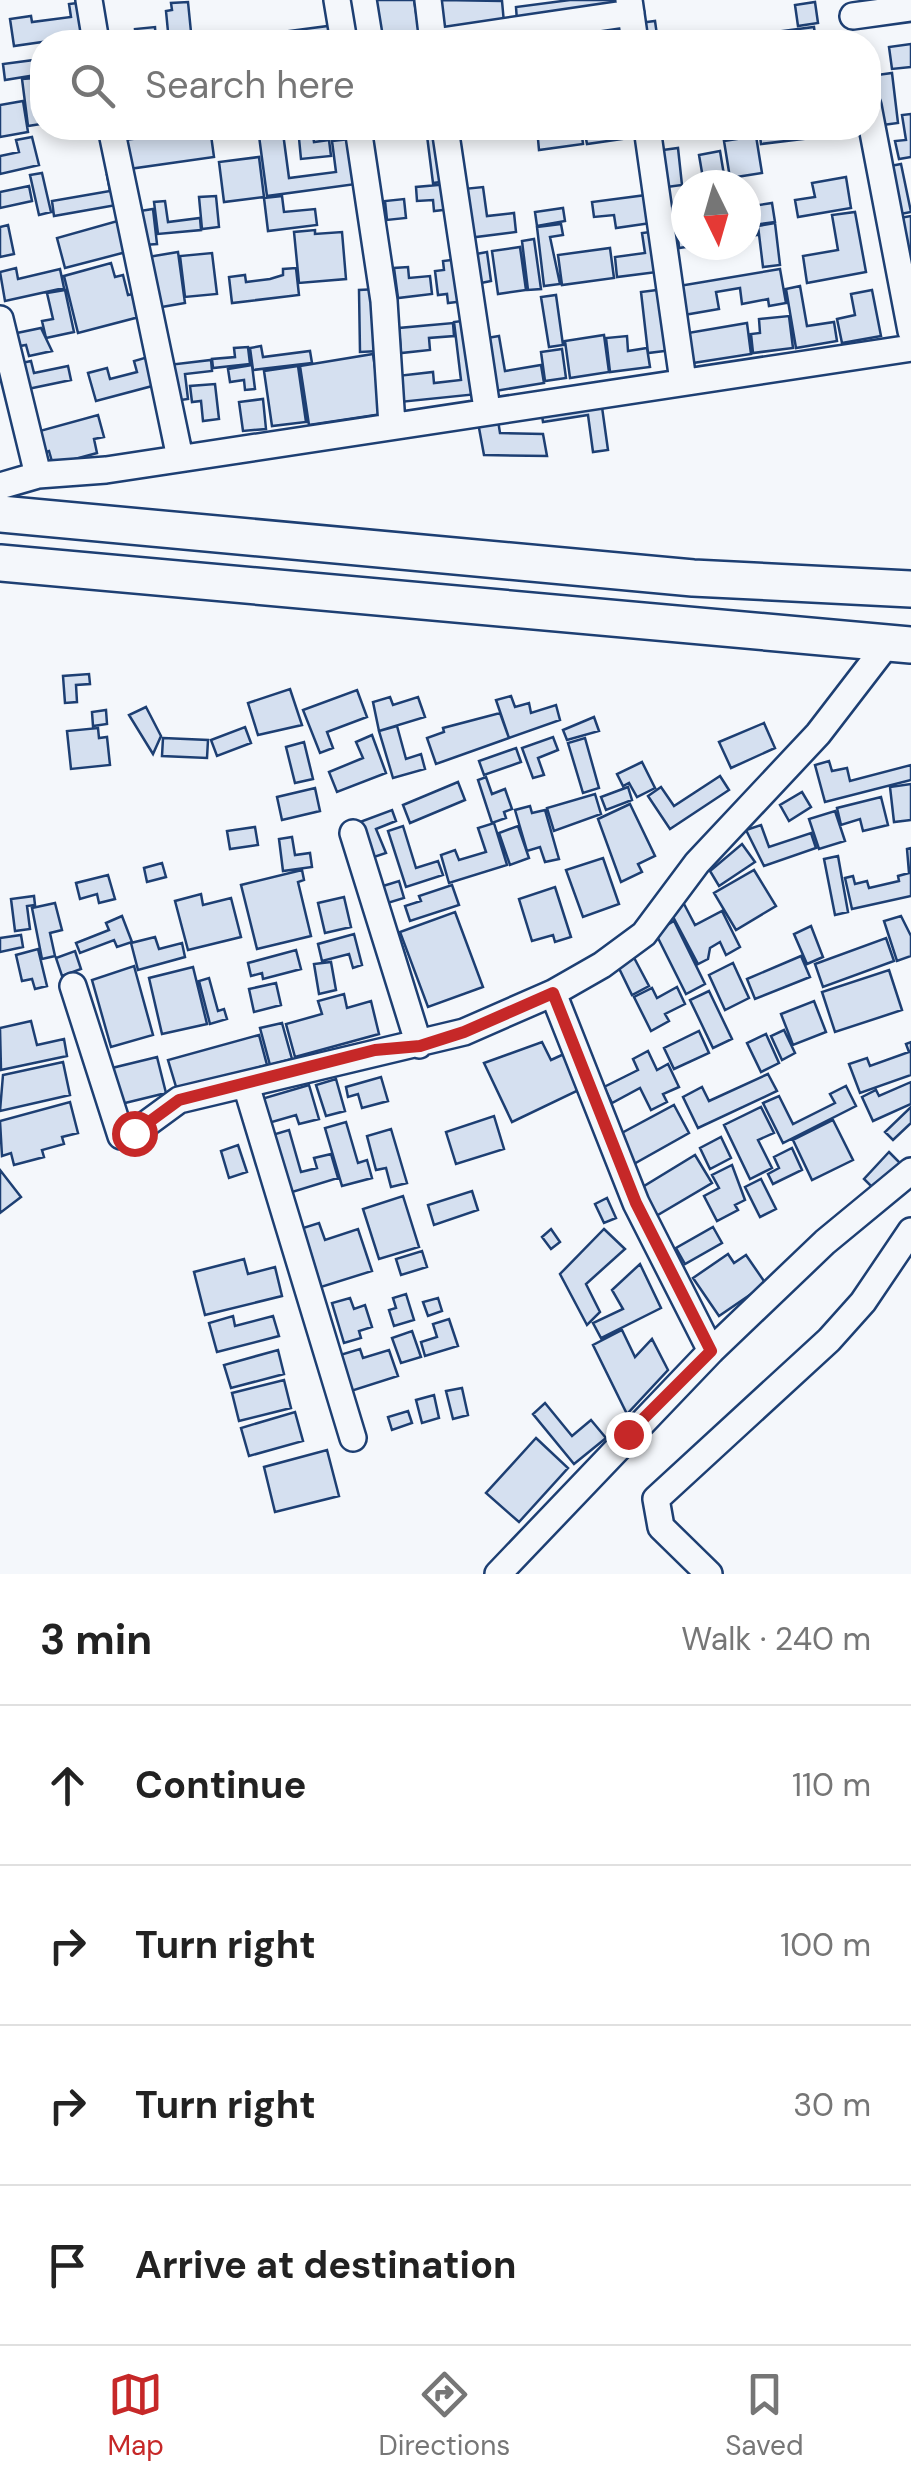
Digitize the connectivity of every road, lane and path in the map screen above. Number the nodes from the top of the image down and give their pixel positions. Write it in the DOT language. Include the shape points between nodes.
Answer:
graph roads {
  1 [pos="89,0"];
  2 [pos="337,0"];
  3 [pos="428,0"];
  4 [pos="630,6"];
  5 [pos="852,8"];
  6 [pos="911,8"];
  7 [pos="94,30"];
  8 [pos="342,30"];
  9 [pos="432,30"];
  10 [pos="499,30"];
  11 [pos="114,140"];
  12 [pos="360,140"];
  13 [pos="448,140"];
  14 [pos="649,140"];
  15 [pos="874,140"];
  16 [pos="0,319"];
  17 [pos="911,331"];
  18 [pos="911,348"];
  19 [pos="683,380"];
  20 [pos="487,409"];
  21 [pos="392,425"];
  22 [pos="180,458"];
  23 [pos="38,475"];
  24 [pos="0,486"];
  25 [pos="0,514"];
  26 [pos="0,563"];
  27 [pos="911,590"];
  28 [pos="899,644"];
  29 [pos="353,832"];
  30 [pos="72,986"];
  31 [pos="553,993"];
  32 [pos="420,1046"];
  33 [pos="246,1085"];
  34 [pos="908,1179"];
  35 [pos="911,1232"];
  36 [pos="711,1351"];
  37 [pos="353,1438"];
  38 [pos="498,1574"];
  39 [pos="710,1574"];
  1 -- 7 [label="street"];
  2 -- 8 [label="street"];
  3 -- 9 [label="street"];
  4 -- 10 [label="street"];
  5 -- 6 [label="street"];
  11 -- 22 [label="street"];
  12 -- 21 [label="street" via="384,301"];
  13 -- 20 [label="street"];
  14 -- 19 [label="street"];
  15 -- 17 [label="street"];
  16 -- 23 [label="street"];
  18 -- 19 [label="street"];
  19 -- 20 [label="street"];
  20 -- 21 [label="street"];
  21 -- 22 [label="street"];
  22 -- 23 [label="street"];
  23 -- 24 [label="street"];
  25 -- 27 [label="main road" via="693,578"];
  26 -- 28 [label="main road"];
  28 -- 31 [label="street" via="697,863 644,934"];
  29 -- 32 [label="street"];
  30 -- 33 [label="street" via="121,1136 179,1100"];
  31 -- 32 [label="street"];
  31 -- 36 [label="street" via="636,1203"];
  32 -- 33 [label="street" via="375,1050"];
  33 -- 37 [label="street"];
  34 -- 36 [label="street" via="825,1242"];
  35 -- 39 [label="street" via="829,1340 656,1500 661,1527"];
  36 -- 38 [label="street"];
}
